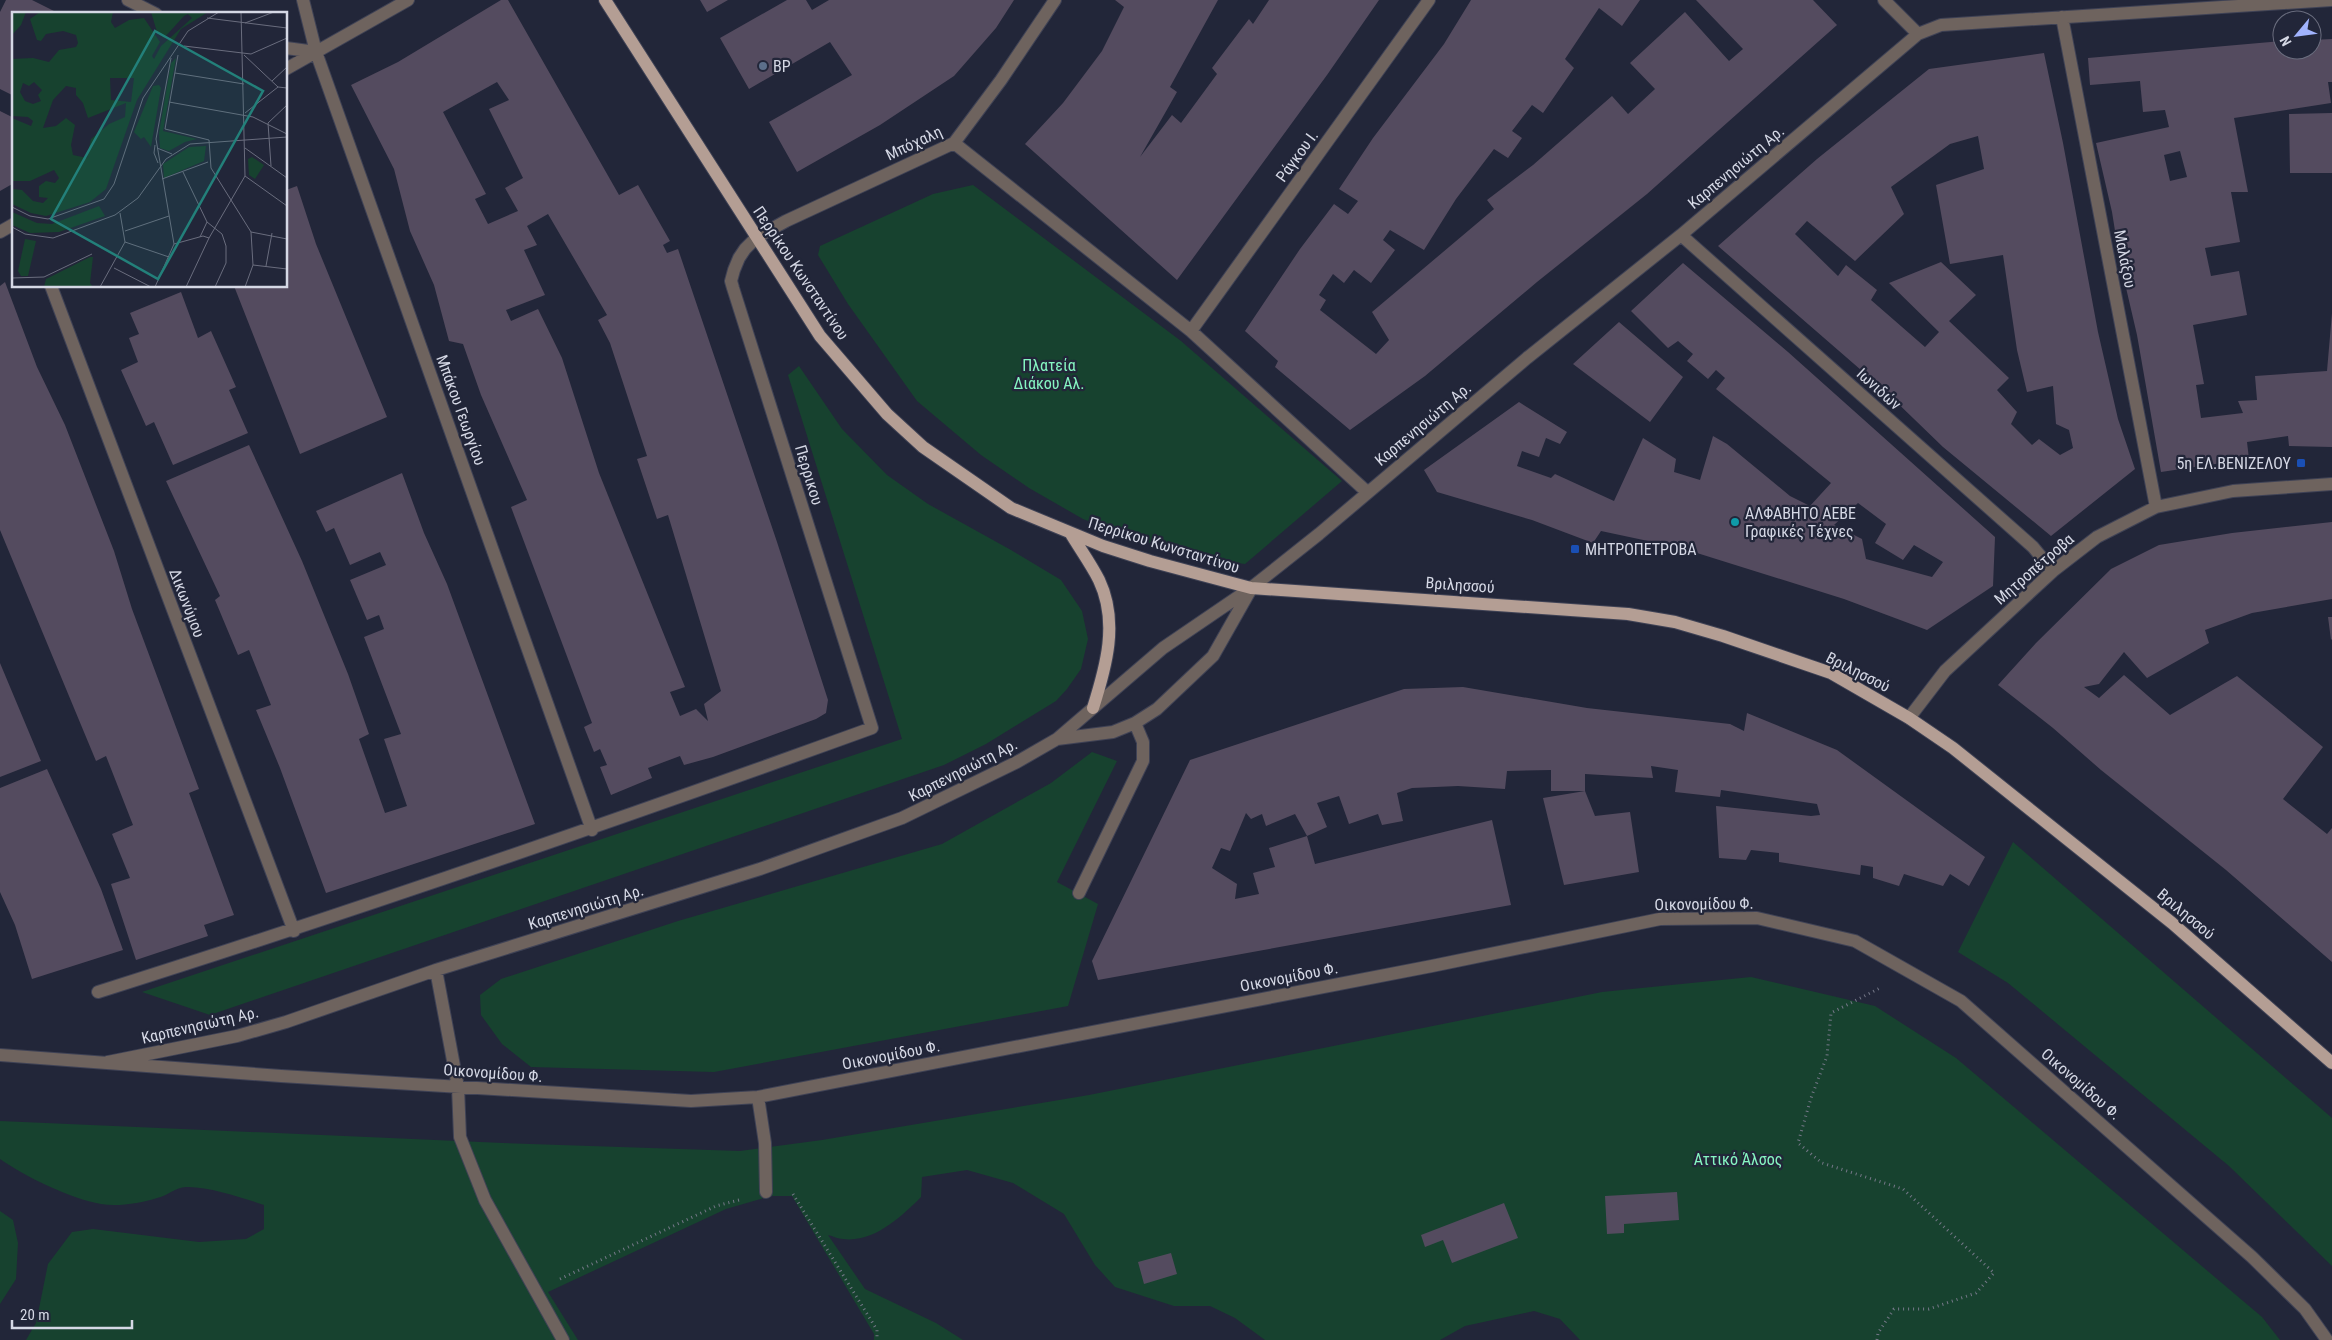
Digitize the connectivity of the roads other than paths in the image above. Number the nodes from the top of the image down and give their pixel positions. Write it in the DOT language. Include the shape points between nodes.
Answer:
graph roads {
  1 [pos="128,0"];
  2 [pos="303,0"];
  3 [pos="408,0"];
  4 [pos="605,0"];
  5 [pos="1055,0"];
  6 [pos="1429,0"];
  7 [pos="1884,0"];
  8 [pos="2332,0"];
  9 [pos="152,12"];
  10 [pos="2062,16"];
  11 [pos="1918,34"];
  12 [pos="288,48"];
  13 [pos="316,52"];
  14 [pos="288,68"];
  15 [pos="954,143"];
  16 [pos="12,225"];
  17 [pos="0,232"];
  18 [pos="1681,235"];
  19 [pos="757,238"];
  20 [pos="52,288"];
  21 [pos="1191,331"];
  22 [pos="2332,484"];
  23 [pos="1367,492"];
  24 [pos="2156,507"];
  25 [pos="1071,534"];
  26 [pos="2053,571"];
  27 [pos="1251,588"];
  28 [pos="1093,708"];
  29 [pos="1909,718"];
  30 [pos="1135,723"];
  31 [pos="1057,739"];
  32 [pos="592,830"];
  33 [pos="1079,893"];
  34 [pos="294,931"];
  35 [pos="436,970"];
  36 [pos="98,992"];
  37 [pos="0,1055"];
  38 [pos="108,1062"];
  39 [pos="2332,1063"];
  40 [pos="458,1087"];
  41 [pos="758,1097"];
  42 [pos="766,1192"];
  43 [pos="563,1340"];
  44 [pos="2327,1340"];
  1 -- 9 [label="street"];
  2 -- 13 [label="street, Μπάκου Γεωργίου"];
  3 -- 13 [label="street"];
  4 -- 19 [label="main road, Περρίκου Κωνσταντίνου"];
  5 -- 15 [label="street, Μπόχαλη"];
  6 -- 21 [label="street, Ράγκου Ι."];
  7 -- 11 [label="street"];
  8 -- 10 [label="street, Καρπενησιώτη Αρ."];
  10 -- 11 [label="street, Καρπενησιώτη Αρ." via="1941,25"];
  10 -- 24 [label="street, Μαλάξου"];
  11 -- 18 [label="street, Καρπενησιώτη Αρ."];
  12 -- 13 [label="street"];
  13 -- 14 [label="street"];
  13 -- 32 [label="street, Μπάκου Γεωργίου"];
  15 -- 19 [label="street, Μπόχαλη" via="786,221"];
  15 -- 21 [label="street"];
  16 -- 17 [label="street"];
  18 -- 23 [label="street, Καρπενησιώτη Αρ."];
  18 -- 26 [label="street, Ιωνιδών" via="2033,547"];
  19 -- 25 [label="main road, Περρίκου Κωνσταντίνου" via="820,336 887,414 923,447 982,489 1020,513"];
  19 -- 32 [label="street, Περρικου" via="739,258 731,281 872,728"];
  20 -- 34 [label="street, Δικωνύμου"];
  21 -- 23 [label="street"];
  22 -- 24 [label="street, Μητροπέτροβα" via="2233,491"];
  23 -- 27 [label="street, Καρπενησιώτη Αρ."];
  24 -- 26 [label="street, Μητροπέτροβα" via="2097,538"];
  25 -- 27 [label="main road, Περρίκου Κωνσταντίνου" via="1150,561"];
  25 -- 28 [label="main road" via="1099,581 1108,606 1108,651"];
  26 -- 29 [label="street, Μητροπέτροβα" via="1946,671"];
  27 -- 28 [label="street, Καρπενησιώτη Αρ." via="1163,648"];
  27 -- 29 [label="main road, Βριλησσού" via="1613,612 1657,618 1723,636 1831,674"];
  27 -- 30 [label="street, Καρπενησιώτη Αρ." via="1213,656 1157,709"];
  28 -- 31 [label="street, Καρπενησιώτη Αρ."];
  29 -- 39 [label="main road, Βριλησσού" via="1953,748 2172,923"];
  30 -- 31 [label="street, Καρπενησιώτη Αρ." via="1112,732"];
  30 -- 33 [label="street" via="1143,742 1143,761"];
  31 -- 35 [label="street, Καρπενησιώτη Αρ." via="980,782 902,818 760,870"];
  32 -- 34 [label="street"];
  34 -- 36 [label="street"];
  35 -- 38 [label="street, Καρπενησιώτη Αρ." via="237,1036"];
  35 -- 40 [label="street"];
  37 -- 38 [label="street"];
  38 -- 40 [label="street, Οικονομίδου Φ."];
  40 -- 41 [label="street, Οικονομίδου Φ." via="691,1101"];
  40 -- 43 [label="street" via="460,1137 485,1200"];
  41 -- 42 [label="street" via="765,1143"];
  41 -- 44 [label="street, Οικονομίδου Φ." via="1660,919 1757,918 1855,941 1961,1000 2252,1257 2305,1309"];
}
